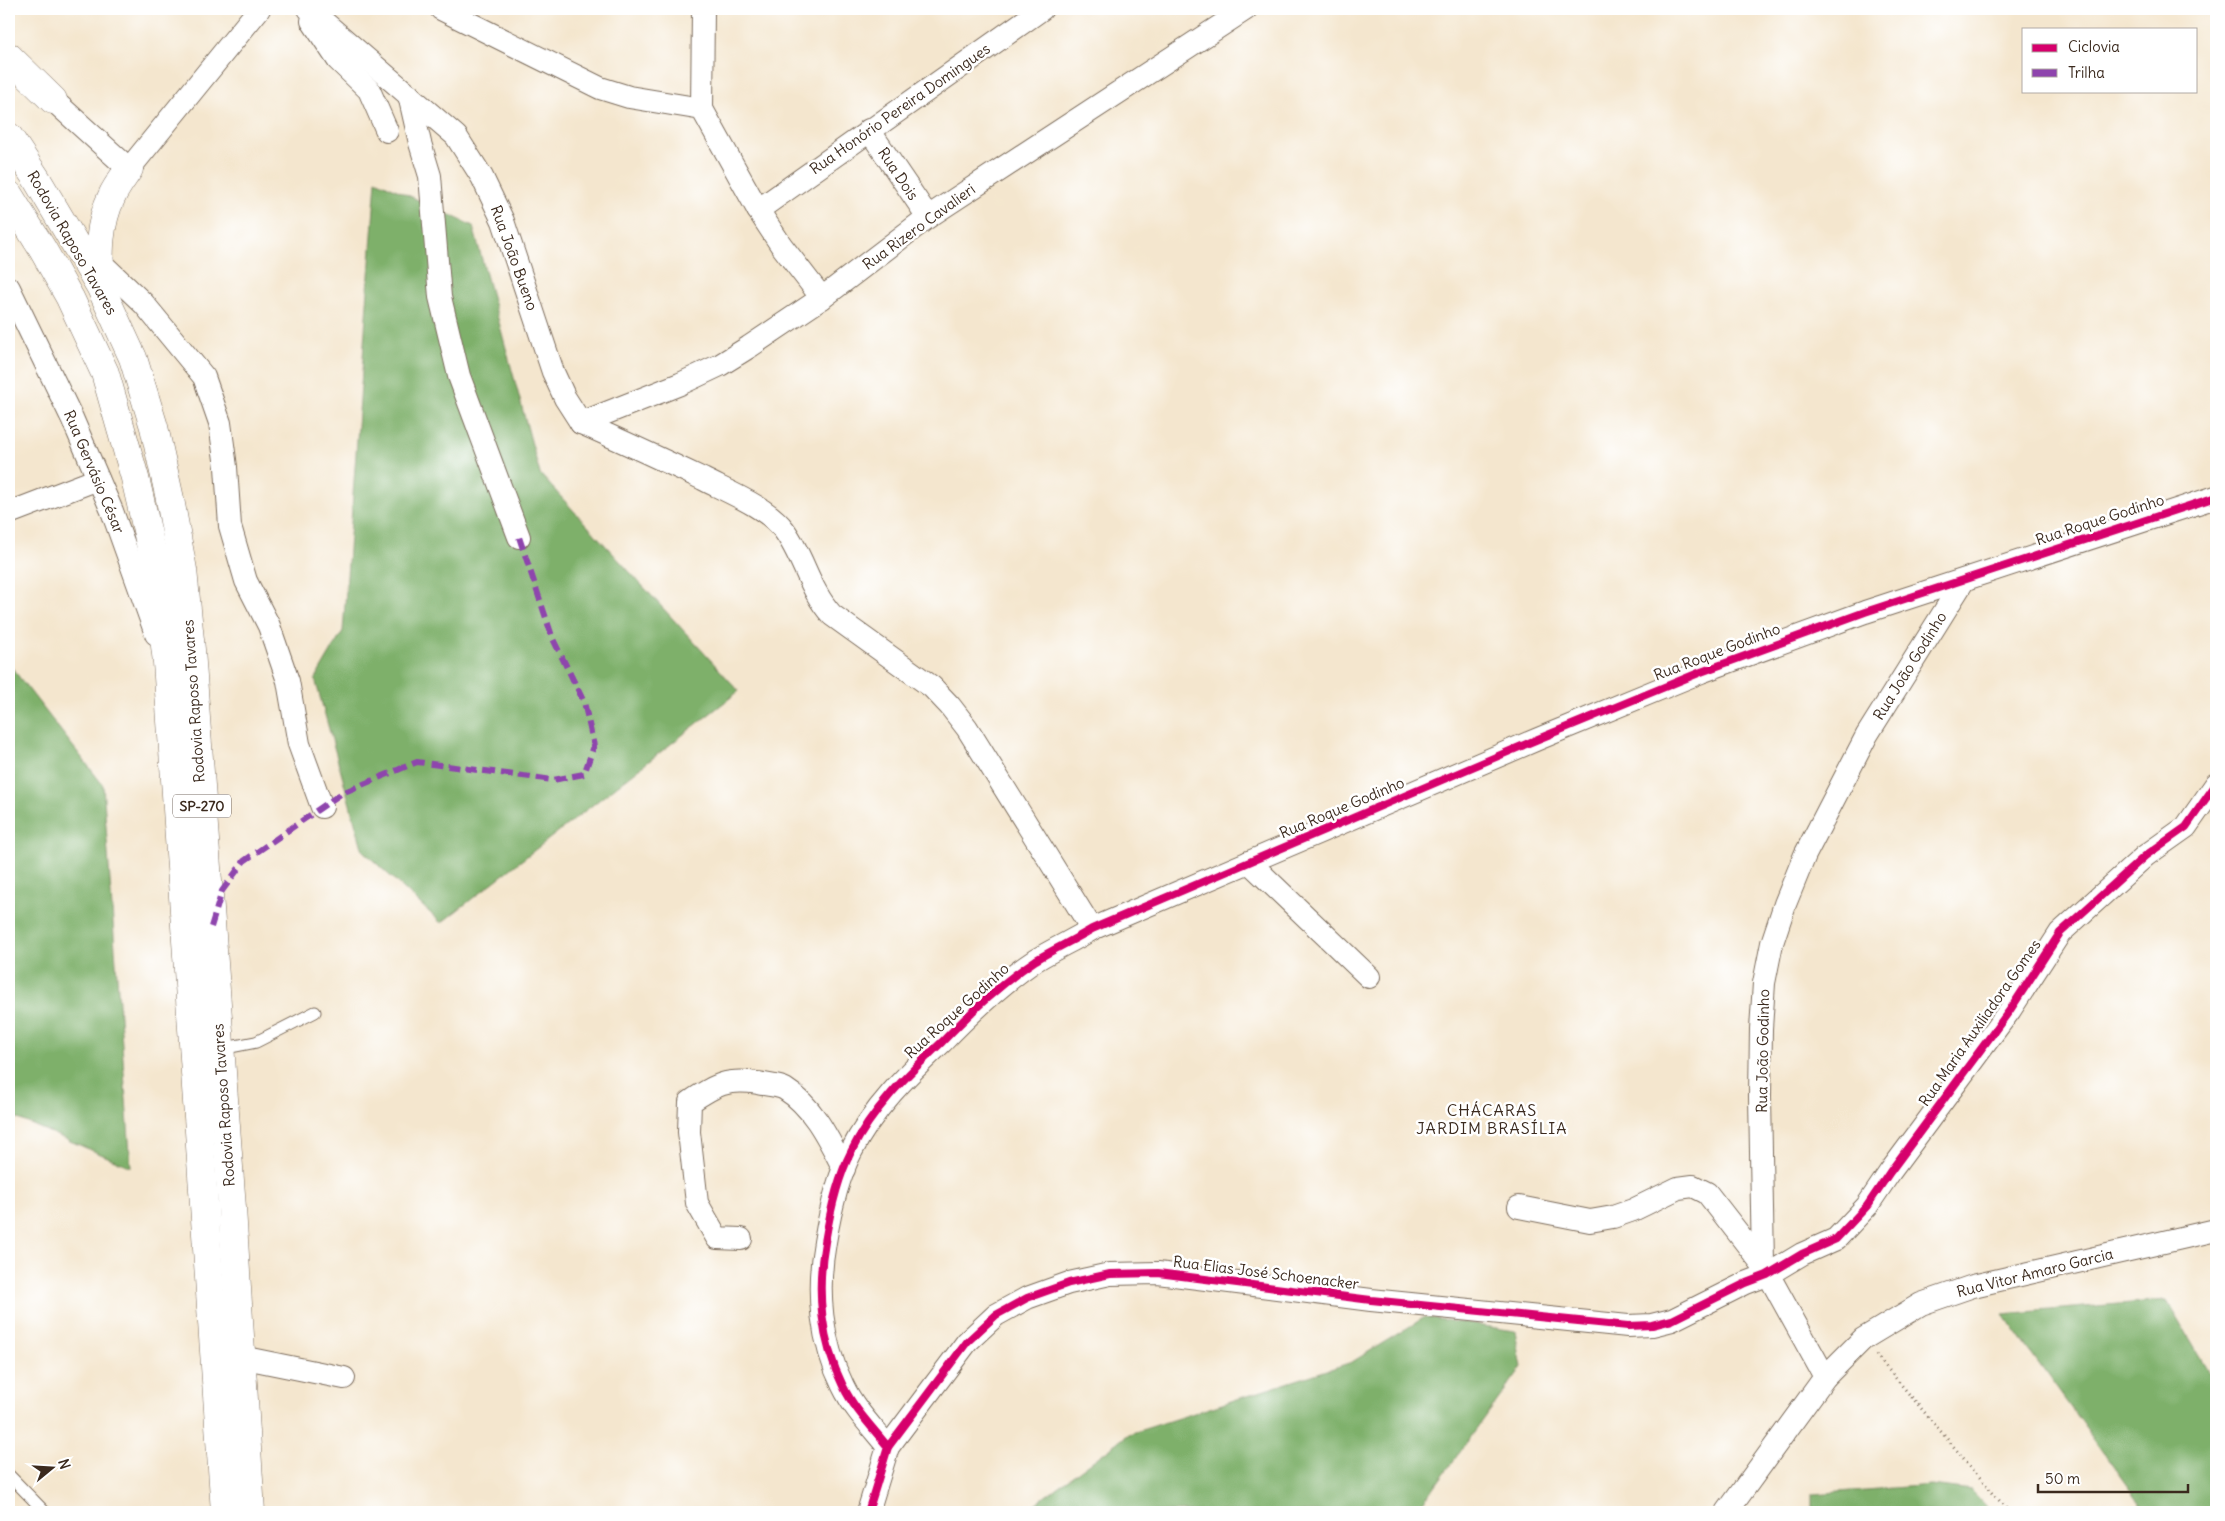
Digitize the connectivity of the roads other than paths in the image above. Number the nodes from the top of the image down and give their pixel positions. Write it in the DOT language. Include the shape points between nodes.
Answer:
graph roads {
  1 [pos="259,9"];
  2 [pos="304,9"];
  3 [pos="309,9"];
  4 [pos="442,9"];
  5 [pos="703,9"];
  6 [pos="1246,9"];
  7 [pos="1036,10"];
  8 [pos="9,44"];
  9 [pos="9,57"];
  10 [pos="409,95"];
  11 [pos="53,100"];
  12 [pos="702,109"];
  13 [pos="868,130"];
  14 [pos="387,131"];
  15 [pos="9,137"];
  16 [pos="129,169"];
  17 [pos="9,195"];
  18 [pos="758,210"];
  19 [pos="928,217"];
  20 [pos="100,274"];
  21 [pos="9,288"];
  22 [pos="822,298"];
  23 [pos="581,423"];
  24 [pos="98,479"];
  25 [pos="2216,497"];
  26 [pos="9,512"];
  27 [pos="519,537"];
  28 [pos="1964,580"];
  29 [pos="167,662"];
  30 [pos="2216,784"];
  31 [pos="322,807"];
  32 [pos="1249,862"];
  33 [pos="1092,929"];
  34 [pos="1369,977"];
  35 [pos="315,1012"];
  36 [pos="220,1049"];
  37 [pos="844,1169"];
  38 [pos="1519,1207"];
  39 [pos="2216,1230"];
  40 [pos="741,1239"];
  41 [pos="1765,1270"];
  42 [pos="241,1357"];
  43 [pos="1825,1377"];
  44 [pos="344,1378"];
  45 [pos="888,1446"];
  46 [pos="9,1475"];
  47 [pos="45,1512"];
  48 [pos="225,1512"];
  49 [pos="251,1512"];
  50 [pos="868,1512"];
  51 [pos="1727,1512"];
  1 -- 16 [label="street"];
  2 -- 14 [label="street" via="338,60 369,90"];
  3 -- 10 [label="street, Rua João Bueno"];
  4 -- 12 [label="street" via="600,88 629,98"];
  5 -- 12 [label="street"];
  6 -- 19 [label="street, Rua Rizero Cavalieri"];
  7 -- 13 [label="street, Rua Honório Pereira Domingues"];
  8 -- 11 [label="street"];
  9 -- 11 [label="highway"];
  10 -- 23 [label="street, Rua João Bueno" via="456,136 482,177 503,221 553,372"];
  10 -- 27 [label="street" via="430,176 440,297 459,376"];
  11 -- 16 [label="street"];
  12 -- 18 [label="street"];
  13 -- 18 [label="street, Rua Honório Pereira Domingues"];
  13 -- 19 [label="street, Rua Dois"];
  15 -- 20 [label="highway, Rodovia Raposo Tavares / SP-270"];
  16 -- 20 [label="highway" via="112,196 103,219"];
  17 -- 29 [label="highway, Rodovia Raposo Tavares / SP-270" via="70,298 105,373 135,478 155,565"];
  18 -- 22 [label="street"];
  19 -- 22 [label="street, Rua Rizero Cavalieri"];
  20 -- 31 [label="street" via="144,304 204,377 220,422 230,526 246,581 269,626 288,681 299,744"];
  20 -- 36 [label="highway, Rodovia Raposo Tavares / SP-270" via="133,358 151,419 183,570"];
  21 -- 24 [label="street, Rua Gervásio César"];
  22 -- 23 [label="street, Rua Rizero Cavalieri" via="720,365"];
  23 -- 33 [label="street" via="733,494 766,513 783,528 798,552 820,603 932,687 968,728"];
  24 -- 26 [label="street"];
  24 -- 29 [label="street, Rua Gervásio César"];
  25 -- 28 [label="street, Rua Roque Godinho"];
  28 -- 32 [label="street, Rua Roque Godinho" via="1799,635 1701,672"];
  28 -- 41 [label="street, Rua João Godinho" via="1867,735 1805,854 1772,943 1764,984 1761,1028"];
  29 -- 48 [label="highway, Rodovia Raposo Tavares / SP-270"];
  30 -- 41 [label="street, Rua Maria Auxiliadora Gomes" via="2186,827 2145,856 2060,933 2010,1010 1868,1206 1836,1239"];
  32 -- 33 [label="street, Rua Roque Godinho"];
  32 -- 34 [label="street"];
  33 -- 37 [label="street, Rua Roque Godinho" via="1037,960 1004,983 970,1014 906,1076 871,1120 850,1152"];
  35 -- 36 [label="lane" via="256,1042"];
  36 -- 42 [label="highway, Rodovia Raposo Tavares / SP-270"];
  37 -- 40 [label="street" via="808,1109 784,1088 745,1081 715,1085 690,1102 689,1132 697,1203 717,1238"];
  37 -- 45 [label="street, Rua Roque Godinho" via="829,1219 821,1264 820,1303 825,1332 843,1386 855,1407"];
  38 -- 41 [label="street" via="1590,1220 1613,1217 1678,1188 1693,1186 1707,1193"];
  39 -- 43 [label="street, Rua Vitor Amaro Garcia" via="1973,1286 1921,1304 1863,1339"];
  41 -- 43 [label="street, Rua João Godinho"];
  41 -- 45 [label="street, Rua Elias José Schoenacker" via="1672,1320 1628,1326 1371,1300 1158,1273 1110,1274 1069,1283 1027,1298 996,1315 967,1342"];
  42 -- 44 [label="street"];
  42 -- 49 [label="highway, Rodovia Raposo Tavares / SP-270"];
  43 -- 51 [label="street, Rua Vitor Amaro Garcia"];
  45 -- 50 [label="street, Rua Elias José Schoenacker"];
  46 -- 47 [label="lane"];
}
